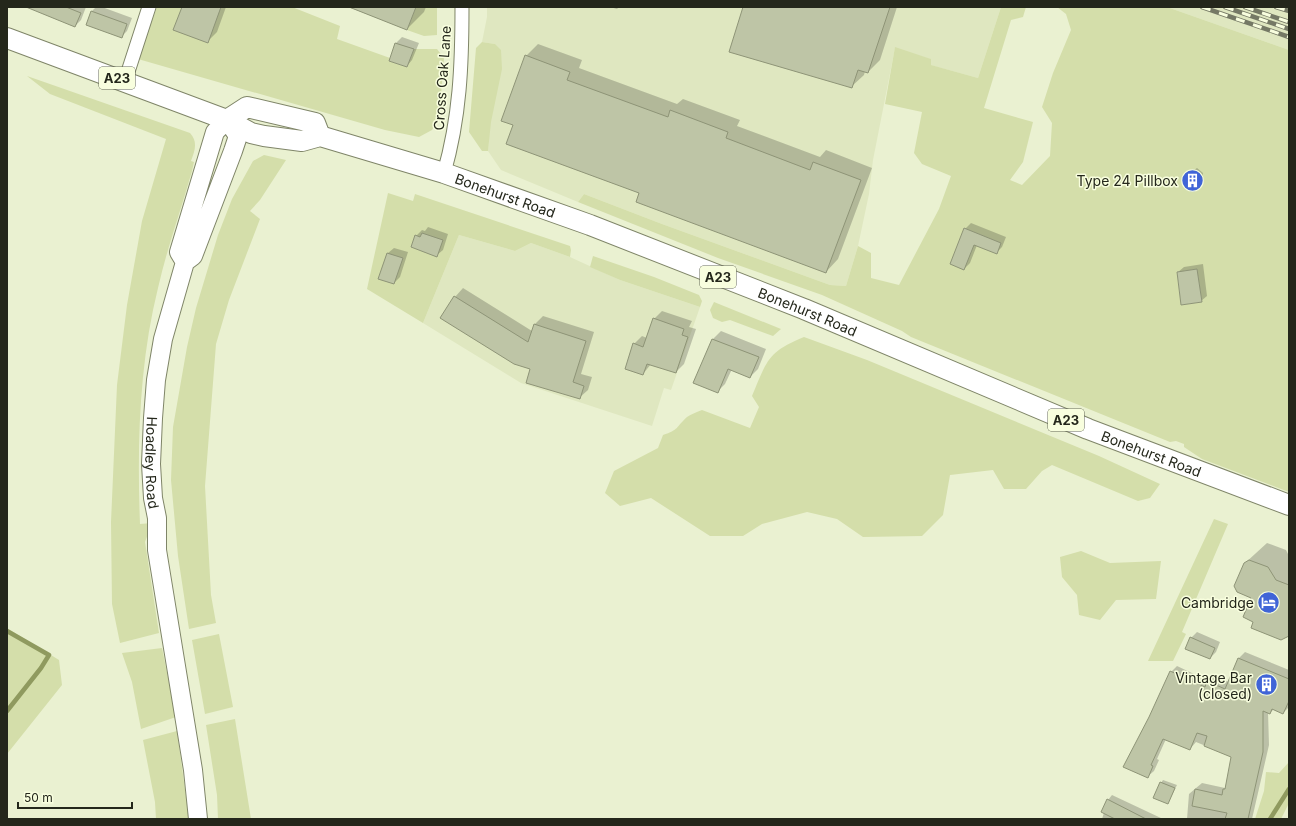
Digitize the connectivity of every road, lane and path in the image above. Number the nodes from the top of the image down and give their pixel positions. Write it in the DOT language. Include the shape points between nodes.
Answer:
graph roads {
  1 [pos="149,7"];
  2 [pos="462,7"];
  3 [pos="7,38"];
  4 [pos="125,81"];
  5 [pos="227,120"];
  6 [pos="444,173"];
  7 [pos="1289,505"];
  8 [pos="198,819"];
  1 -- 4 [label="street"];
  2 -- 6 [label="street, Cross Oak Lane" via="459,104 454,140"];
  3 -- 4 [label="main road, Bonehurst Road / A23"];
  4 -- 5 [label="main road, Bonehurst Road / A23"];
  5 -- 6 [label="main road, Bonehurst Road / A23" via="251,133 302,142 320,136"];
  5 -- 8 [label="street, Hoadley Road" via="215,132 179,252 185,262 163,339 153,418 151,464 157,518 157,550 193,770"];
  6 -- 7 [label="main road, Bonehurst Road / A23" via="590,225 804,309 1088,429"];
}
